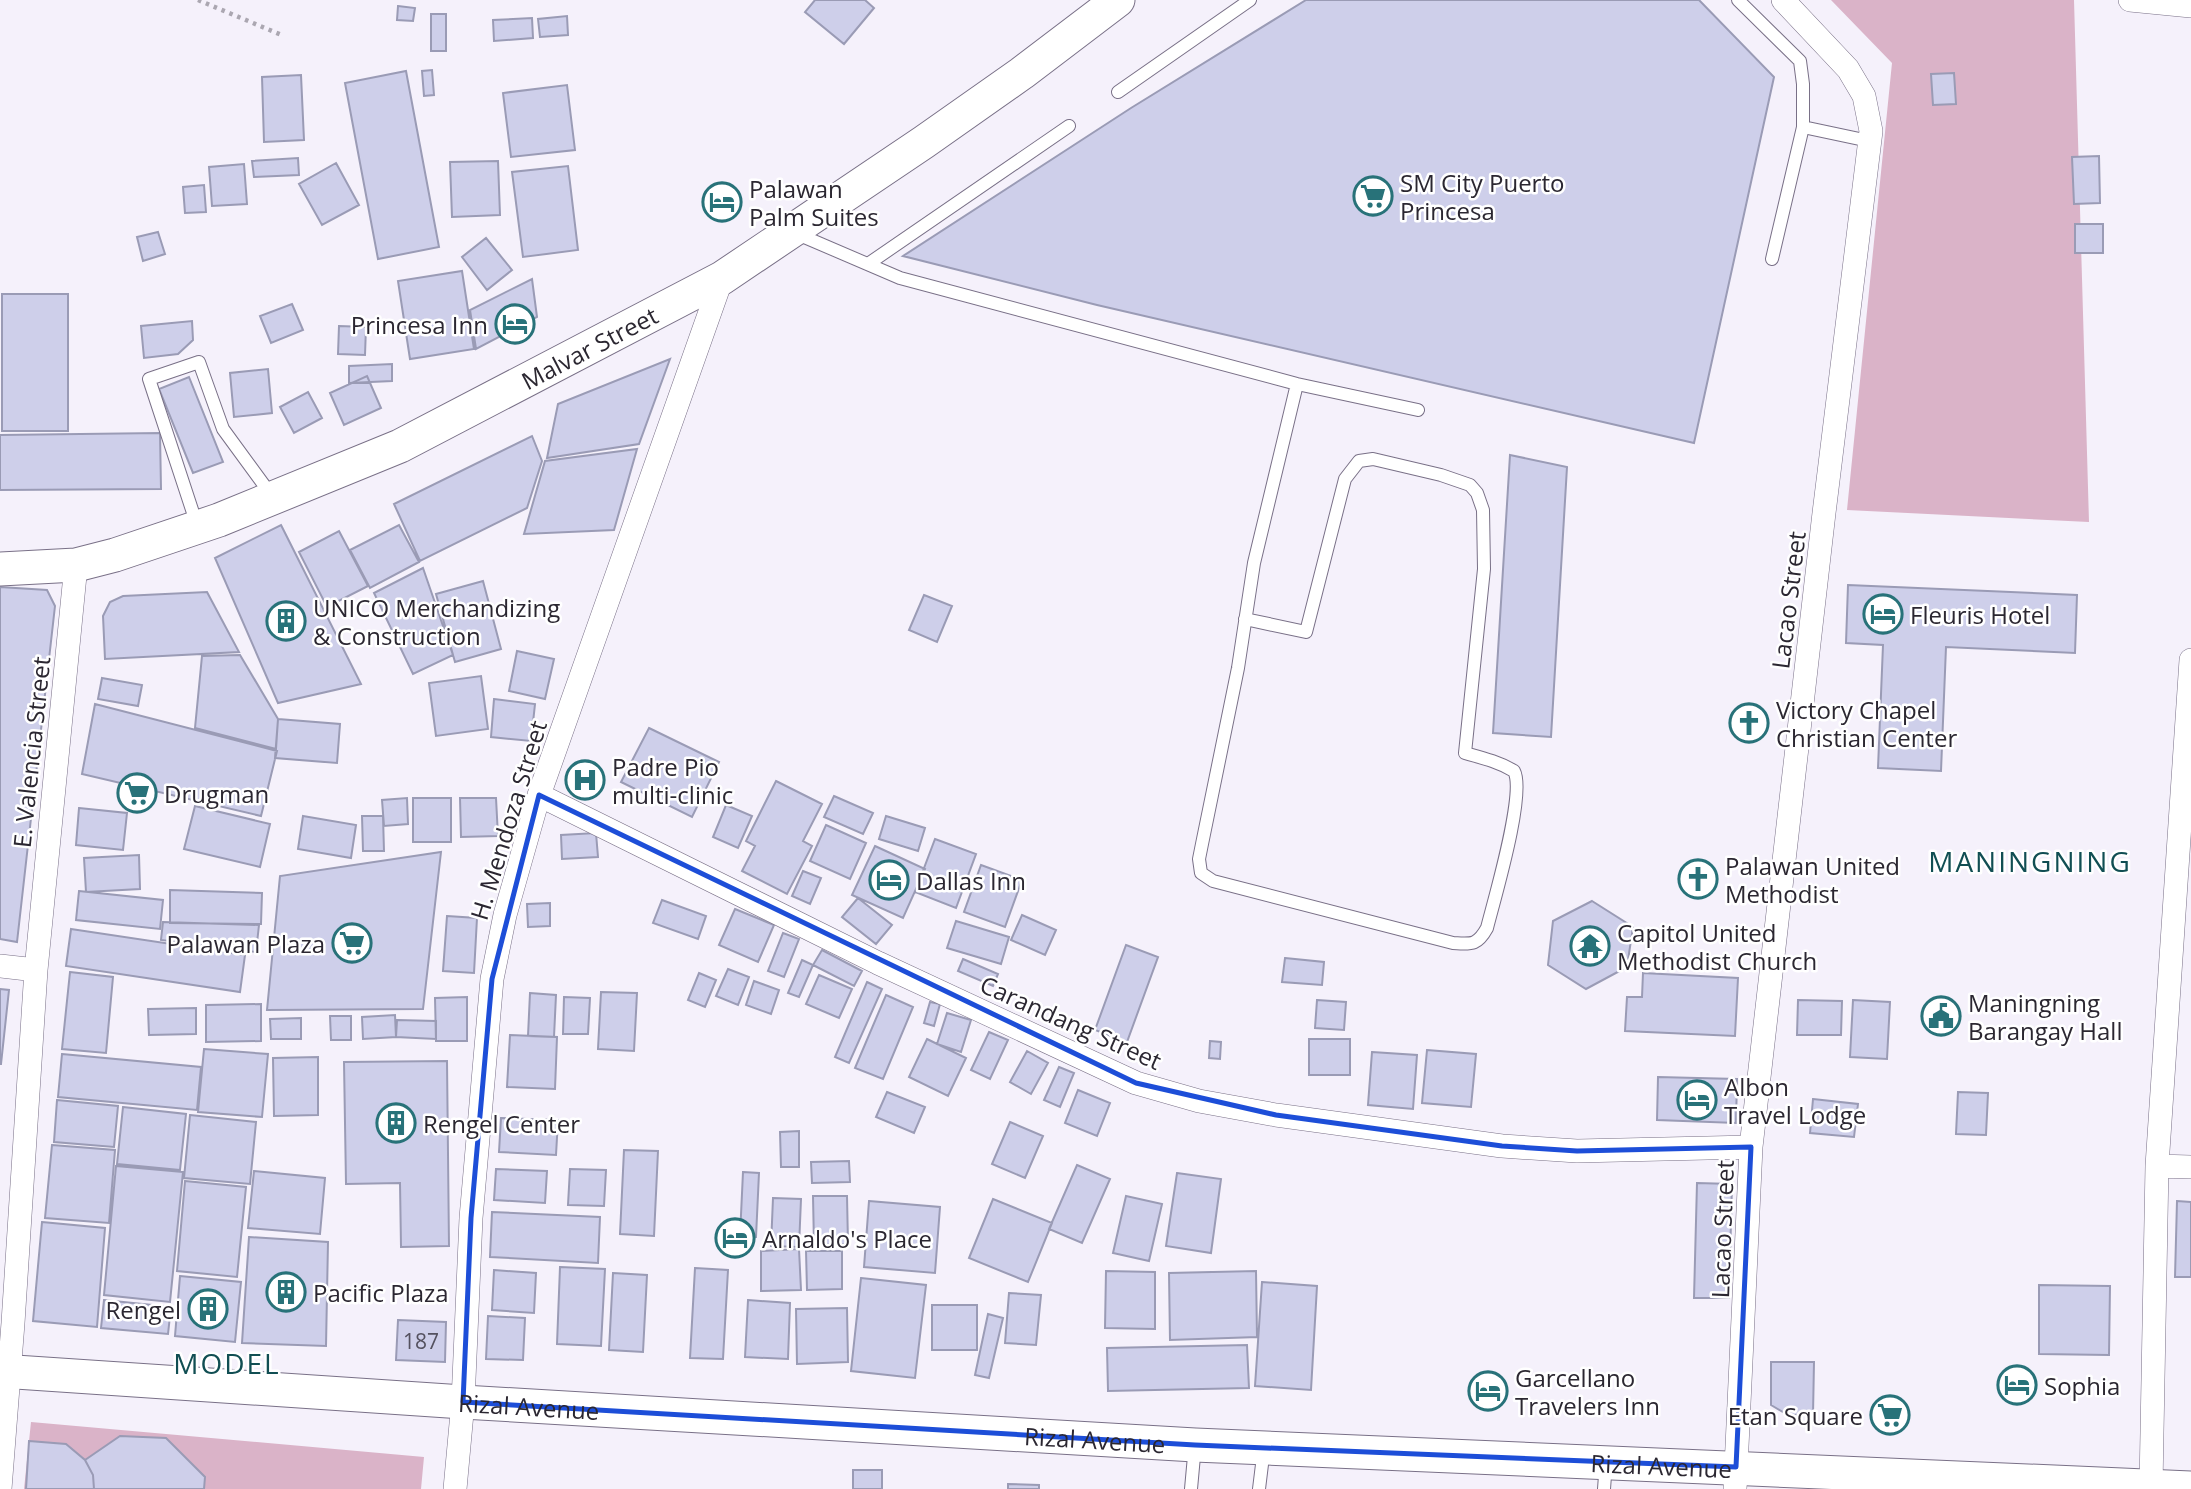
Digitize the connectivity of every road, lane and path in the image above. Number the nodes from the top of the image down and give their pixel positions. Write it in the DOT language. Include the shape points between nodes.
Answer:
graph roads {
  1 [pos="198,0"];
  2 [pos="1118,0"];
  3 [pos="1250,0"];
  4 [pos="1738,0"];
  5 [pos="1783,0"];
  6 [pos="2130,0"];
  7 [pos="1232,5"];
  8 [pos="2191,6"];
  9 [pos="284,36"];
  10 [pos="1118,92"];
  11 [pos="1069,126"];
  12 [pos="1803,128"];
  13 [pos="1869,141"];
  14 [pos="791,232"];
  15 [pos="1772,259"];
  16 [pos="868,264"];
  17 [pos="722,278"];
  18 [pos="1297,384"];
  19 [pos="1418,410"];
  20 [pos="274,498"];
  21 [pos="198,528"];
  22 [pos="76,565"];
  23 [pos="0,569"];
  24 [pos="1245,619"];
  25 [pos="2191,660"];
  26 [pos="539,795"];
  27 [pos="0,966"];
  28 [pos="36,970"];
  29 [pos="1751,1147"];
  30 [pos="2157,1166"];
  31 [pos="2191,1167"];
  32 [pos="5,1372"];
  33 [pos="463,1402"];
  34 [pos="1195,1445"];
  35 [pos="1264,1448"];
  36 [pos="1605,1476"];
  37 [pos="1736,1478"];
  38 [pos="2151,1486"];
  39 [pos="2191,1488"];
  40 [pos="0,1489"];
  41 [pos="455,1489"];
  42 [pos="1191,1489"];
  43 [pos="1259,1489"];
  1 -- 9 [label="path"];
  2 -- 14 [label="main road, Malvar Street" via="935,135"];
  3 -- 7 [label="lane"];
  4 -- 12 [label="lane" via="1800,61"];
  5 -- 13 [label="street, Lacao Street" via="1839,59 1864,96"];
  6 -- 8 [label="street"];
  7 -- 10 [label="lane"];
  11 -- 16 [label="lane"];
  12 -- 13 [label="lane"];
  12 -- 15 [label="lane"];
  13 -- 29 [label="street, Lacao Street"];
  14 -- 16 [label="lane"];
  14 -- 17 [label="main road, Malvar Street"];
  16 -- 18 [label="lane" via="900,278"];
  17 -- 20 [label="main road, Malvar Street" via="400,446"];
  17 -- 26 [label="street, H. Mendoza Street"];
  18 -- 19 [label="lane"];
  18 -- 24 [label="lane"];
  20 -- 21 [label="main road, Malvar Street"];
  20 -- 21 [label="lane" via="223,429 200,362 149,379"];
  21 -- 22 [label="main road, Malvar Street"];
  22 -- 23 [label="main road, Malvar Street"];
  22 -- 28 [label="street, E. Valencia Street"];
  24 -- 24 [label="lane" via="1306,632 1345,479 1359,461 1373,459 1441,475 1470,485 1477,493 1483,510 1484,569 1465,753 1508,767 1517,780 1509,837 1482,938 1473,944 1453,943 1213,881 1201,873 1199,859"];
  25 -- 30 [label="street"];
  26 -- 29 [label="street, Carandang Street" via="878,963 1136,1083 1199,1101 1276,1115 1502,1146 1577,1151"];
  26 -- 33 [label="street, H. Mendoza Street" via="492,979 471,1218"];
  27 -- 28 [label="street"];
  28 -- 32 [label="street, E. Valencia Street"];
  29 -- 37 [label="street, Lacao Street"];
  30 -- 31 [label="street"];
  30 -- 38 [label="street"];
  32 -- 33 [label="main road, Rizal Avenue"];
  32 -- 40 [label="street, E. Valencia Street"];
  33 -- 34 [label="main road, Rizal Avenue"];
  33 -- 41 [label="street, H. Mendoza Street"];
  34 -- 35 [label="main road, Rizal Avenue"];
  34 -- 42 [label="lane"];
  35 -- 36 [label="main road, Rizal Avenue"];
  35 -- 43 [label="lane"];
  36 -- 37 [label="main road, Rizal Avenue"];
  37 -- 38 [label="main road, Rizal Avenue"];
  38 -- 39 [label="main road, Rizal Avenue"];
}
